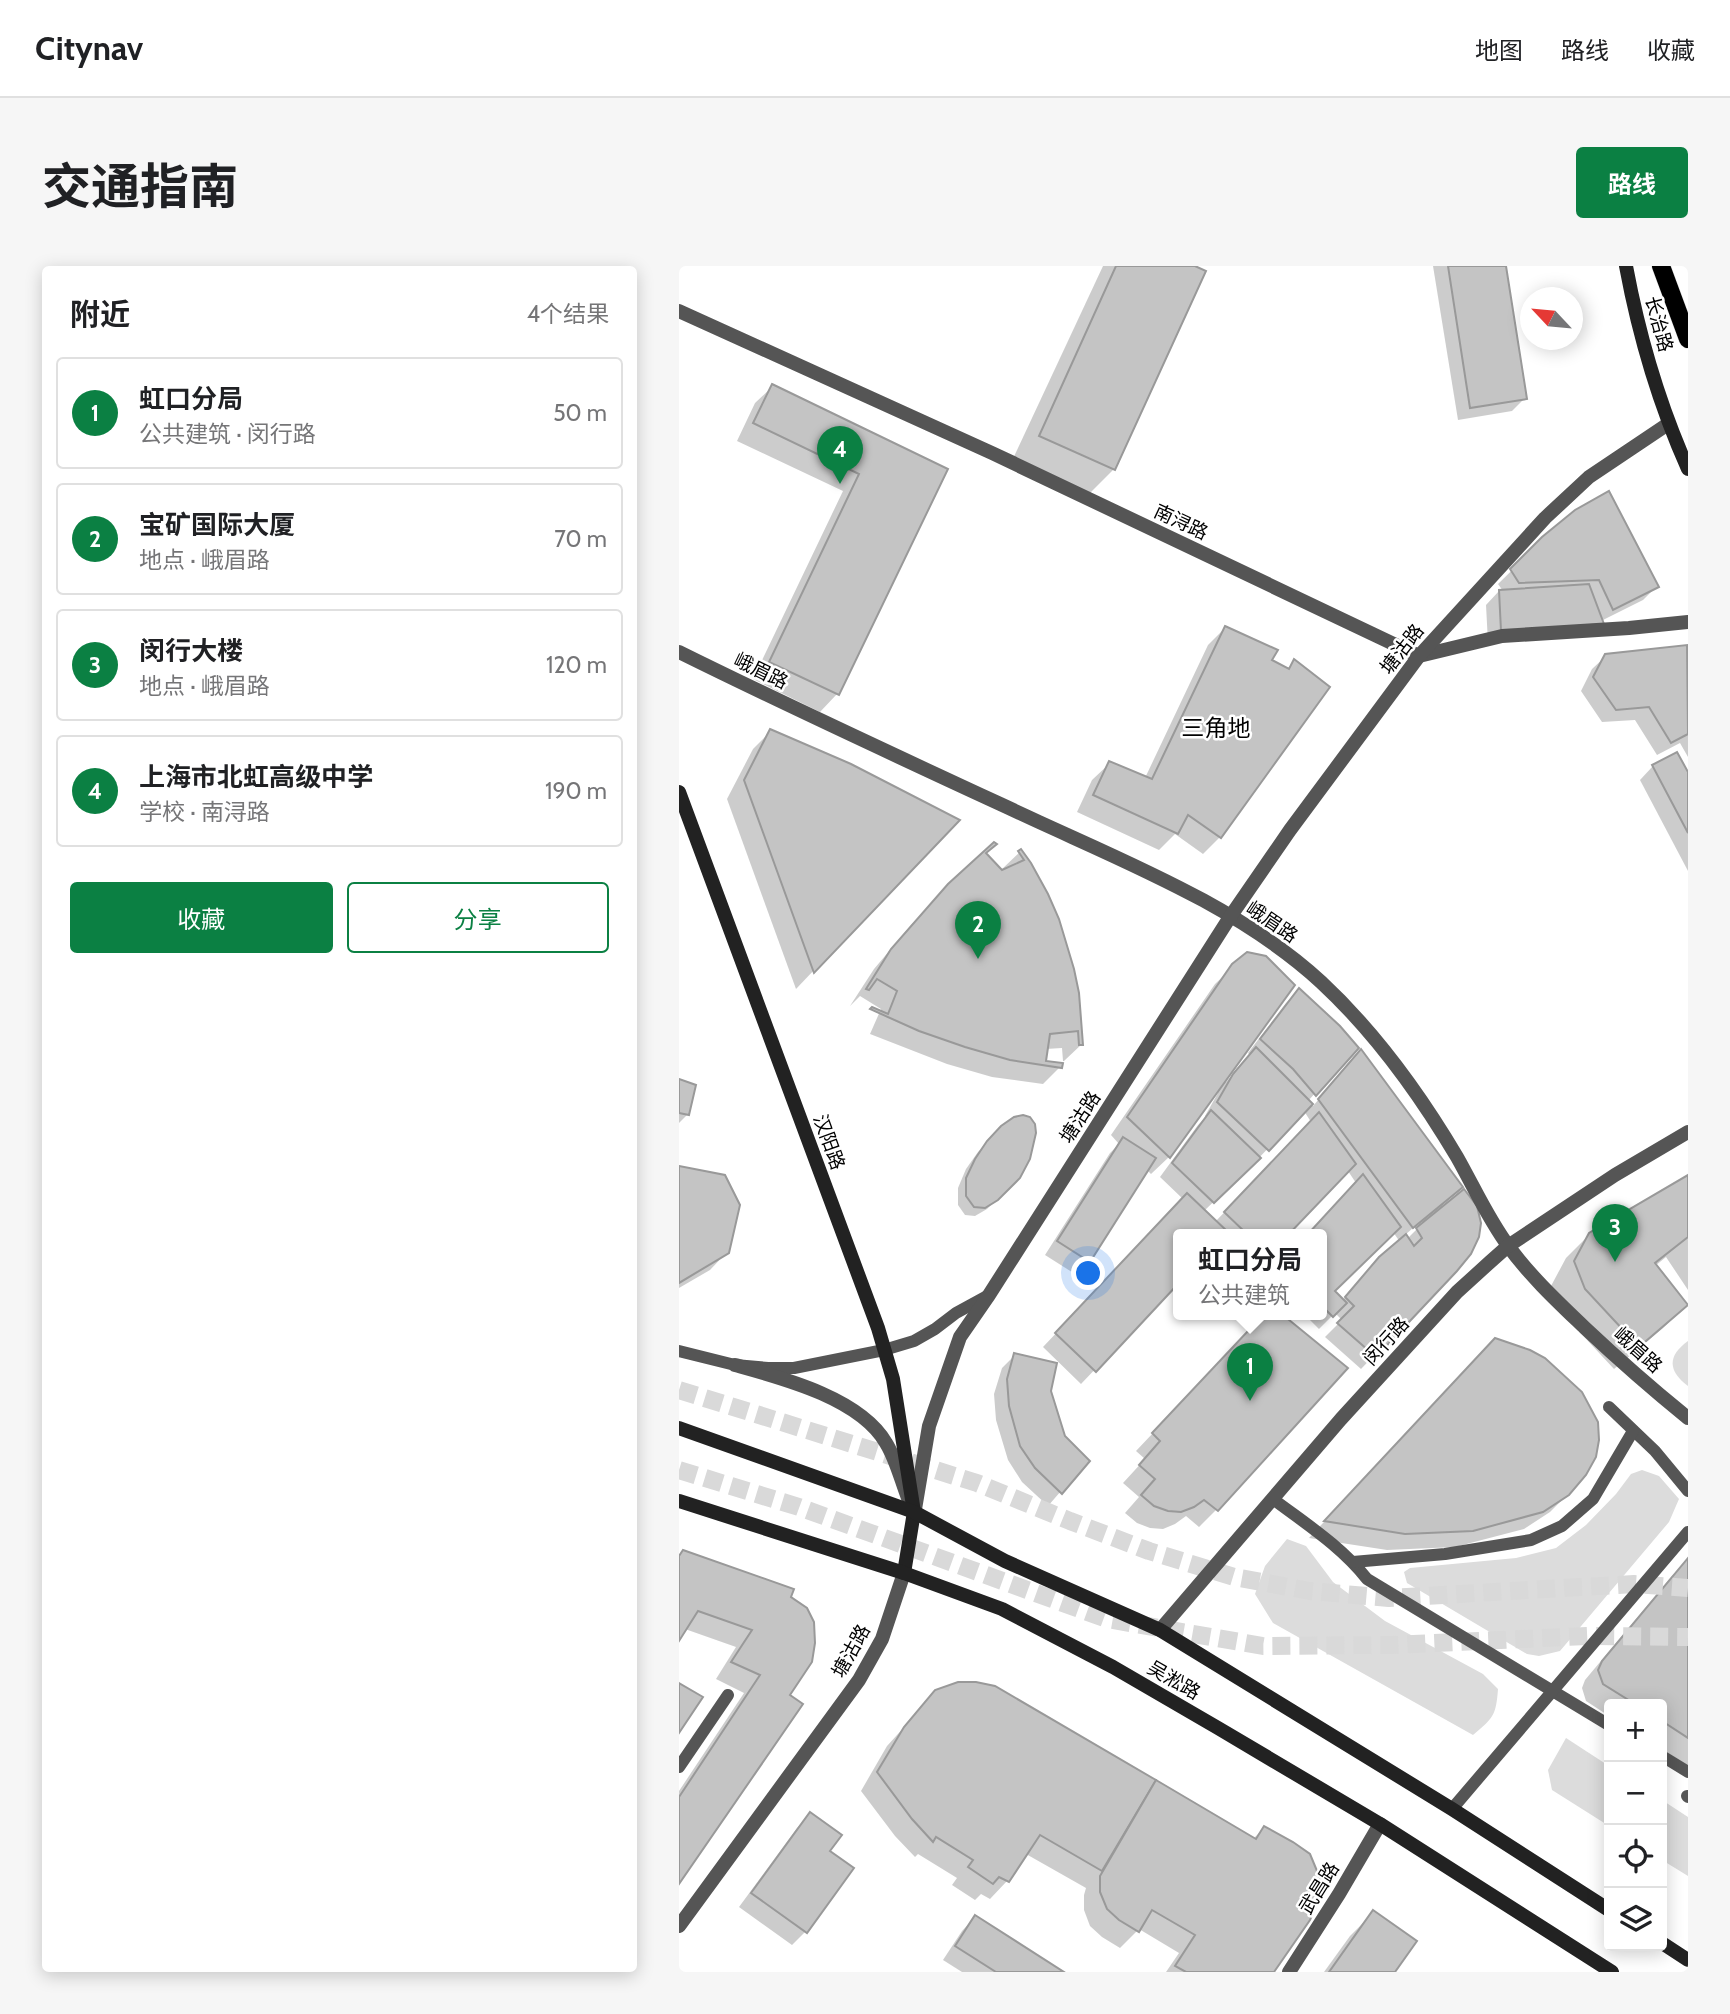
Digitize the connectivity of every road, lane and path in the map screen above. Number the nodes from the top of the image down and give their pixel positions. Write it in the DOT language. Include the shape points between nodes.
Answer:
graph roads {
  1 [pos="1626,266"];
  2 [pos="1661,266"];
  3 [pos="679,311"];
  4 [pos="1688,339"];
  5 [pos="1668,424"];
  6 [pos="1688,470"];
  7 [pos="1688,622"];
  8 [pos="679,652"];
  9 [pos="1419,656"];
  10 [pos="679,792"];
  11 [pos="1230,917"];
  12 [pos="1688,1132"];
  13 [pos="1508,1246"];
  14 [pos="989,1295"];
  15 [pos="884,1350"];
  16 [pos="679,1351"];
  17 [pos="735,1365"];
  18 [pos="1609,1407"];
  19 [pos="1688,1418"];
  20 [pos="679,1428"];
  21 [pos="1633,1431"];
  22 [pos="1688,1491"];
  23 [pos="1273,1499"];
  24 [pos="681,1506"];
  25 [pos="914,1512"];
  26 [pos="1688,1532"];
  27 [pos="1353,1562"];
  28 [pos="904,1573"];
  29 [pos="1160,1630"];
  30 [pos="1553,1691"];
  31 [pos="728,1695"];
  32 [pos="1604,1722"];
  33 [pos="1667,1759"];
  34 [pos="679,1767"];
  35 [pos="1688,1772"];
  36 [pos="1452,1809"];
  37 [pos="1380,1824"];
  38 [pos="1604,1907"];
  39 [pos="679,1926"];
  40 [pos="1667,1946"];
  41 [pos="1688,1960"];
  42 [pos="1289,1972"];
  43 [pos="1612,1972"];
  1 -- 5 [label="main road, 长治路" via="1635,314"];
  2 -- 4 [label="main road"];
  3 -- 9 [label="street, 南浔路" via="992,453"];
  5 -- 6 [label="main road, 长治路"];
  5 -- 9 [label="street, 塘沽路" via="1589,477 1545,518"];
  7 -- 9 [label="street" via="1502,636"];
  8 -- 11 [label="street, 峨眉路" via="1155,876"];
  9 -- 11 [label="street, 塘沽路"];
  10 -- 15 [label="main road, 汉阳路"];
  11 -- 13 [label="street, 峨眉路" via="1280,948 1363,1023 1422,1100"];
  11 -- 14 [label="street, 塘沽路"];
  12 -- 13 [label="street, 闵行路"];
  13 -- 19 [label="street, 峨眉路" via="1552,1297"];
  13 -- 23 [label="street, 闵行路" via="1457,1292"];
  14 -- 15 [label="lane" via="914,1341"];
  14 -- 25 [label="street, 塘沽路" via="960,1337 942,1388 929,1426"];
  15 -- 17 [label="lane" via="794,1368"];
  15 -- 25 [label="main road, 汉阳路" via="893,1379"];
  16 -- 17 [label="lane"];
  17 -- 25 [label="street" via="809,1388 872,1424 887,1443"];
  18 -- 21 [label="lane"];
  20 -- 25 [label="main road, 吴淞路"];
  21 -- 22 [label="lane"];
  21 -- 27 [label="lane" via="1593,1499 1552,1531 1531,1540 1445,1554"];
  23 -- 27 [label="lane"];
  23 -- 29 [label="street, 闵行路"];
  24 -- 28 [label="main road, 吴淞路"];
  25 -- 28 [label="main road, 塘沽路"];
  25 -- 29 [label="main road, 吴淞路" via="1005,1561"];
  26 -- 30 [label="lane"];
  27 -- 30 [label="lane" via="1367,1579"];
  28 -- 37 [label="main road, 吴淞路" via="1003,1609 1114,1667"];
  28 -- 39 [label="street, 塘沽路" via="883,1639 859,1680"];
  29 -- 36 [label="main road, 吴淞路"];
  30 -- 32 [label="lane"];
  30 -- 36 [label="lane"];
  31 -- 34 [label="lane"];
  33 -- 35 [label="lane"];
  36 -- 38 [label="main road, 吴淞路"];
  37 -- 42 [label="street, 武昌路"];
  37 -- 43 [label="main road, 吴淞路"];
  40 -- 41 [label="main road"];
}
